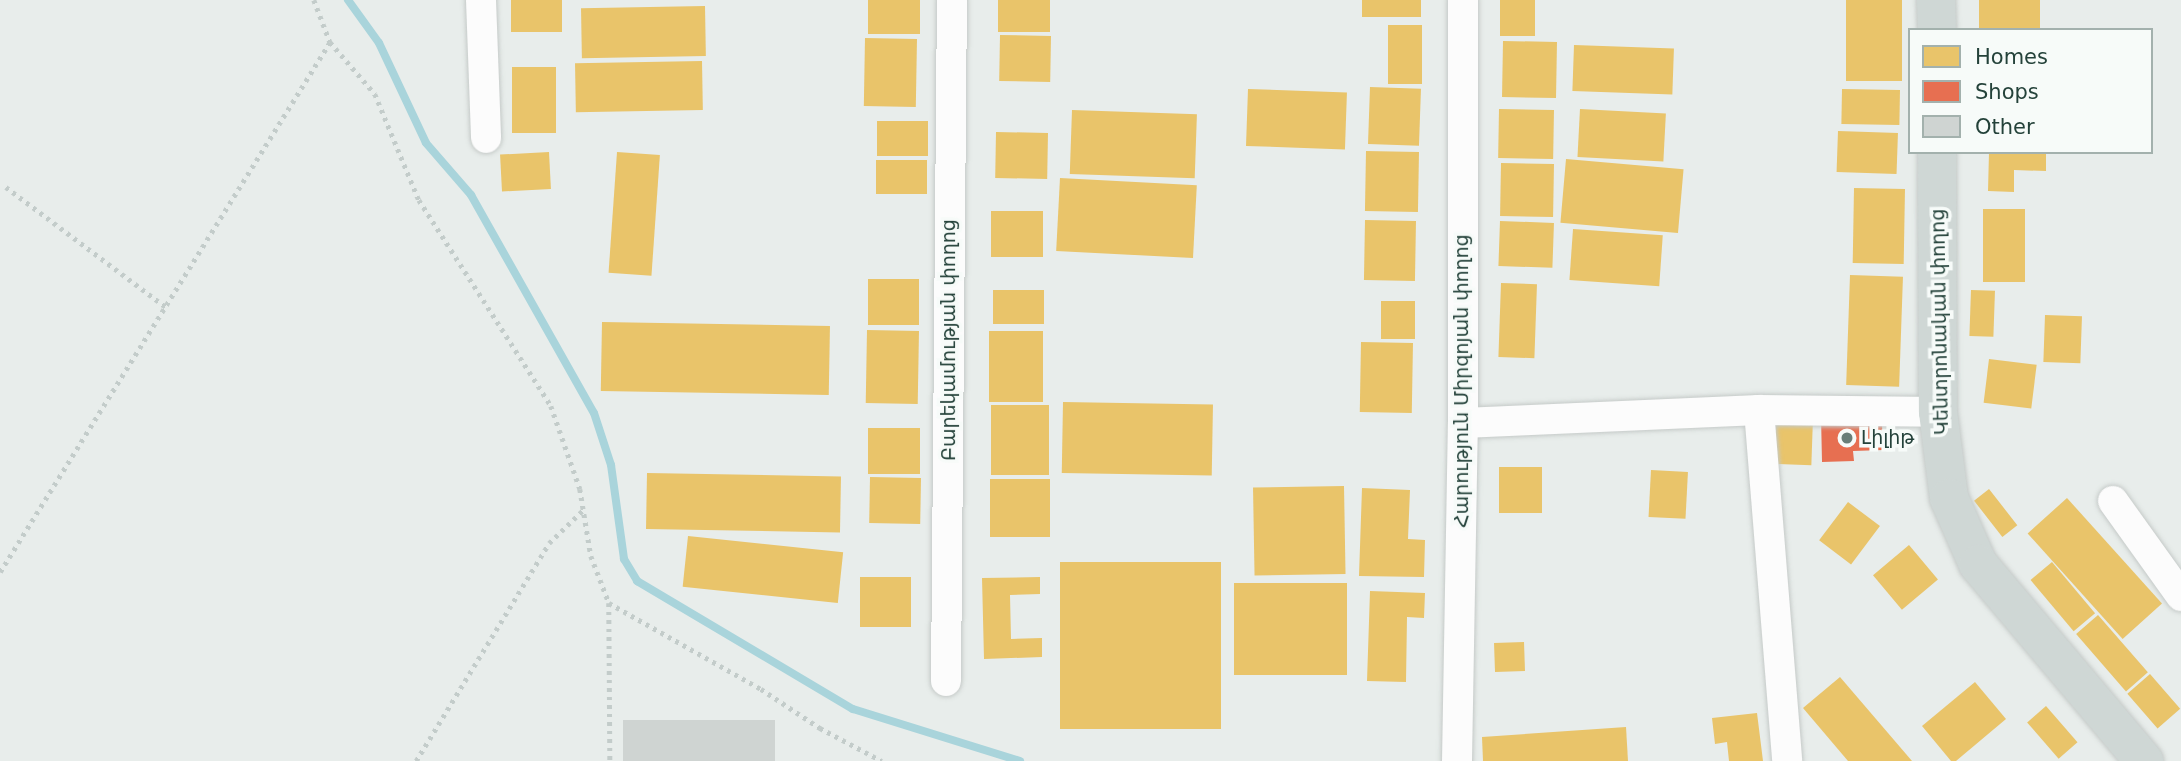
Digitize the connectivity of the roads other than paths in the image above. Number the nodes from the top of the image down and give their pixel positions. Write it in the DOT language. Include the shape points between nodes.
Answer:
graph roads {
  1 [pos="481,0"];
  2 [pos="952,0"];
  3 [pos="1463,0"];
  4 [pos="1936,0"];
  5 [pos="1937,28"];
  6 [pos="486,138"];
  7 [pos="1937,154"];
  8 [pos="1759,410"];
  9 [pos="1938,412"];
  10 [pos="1463,424"];
  11 [pos="2113,501"];
  12 [pos="2181,596"];
  13 [pos="947,681"];
  14 [pos="1457,761"];
  15 [pos="1787,761"];
  16 [pos="2144,761"];
  1 -- 6 [label="street"];
  2 -- 13 [label="street, Բարեկամության փողոց"];
  3 -- 10 [label="street, Հարություն Միրզոյան փողոց"];
  4 -- 5 [label="main road"];
  7 -- 9 [label="main road, Կենտրոնական փողոց"];
  8 -- 9 [label="street"];
  8 -- 10 [label="street"];
  8 -- 15 [label="street"];
  9 -- 16 [label="main road, Կենտրոնական փողոց" via="1949,498 1978,564"];
  10 -- 14 [label="street, Հարություն Միրզոյան փողոց"];
  11 -- 12 [label="street"];
}
